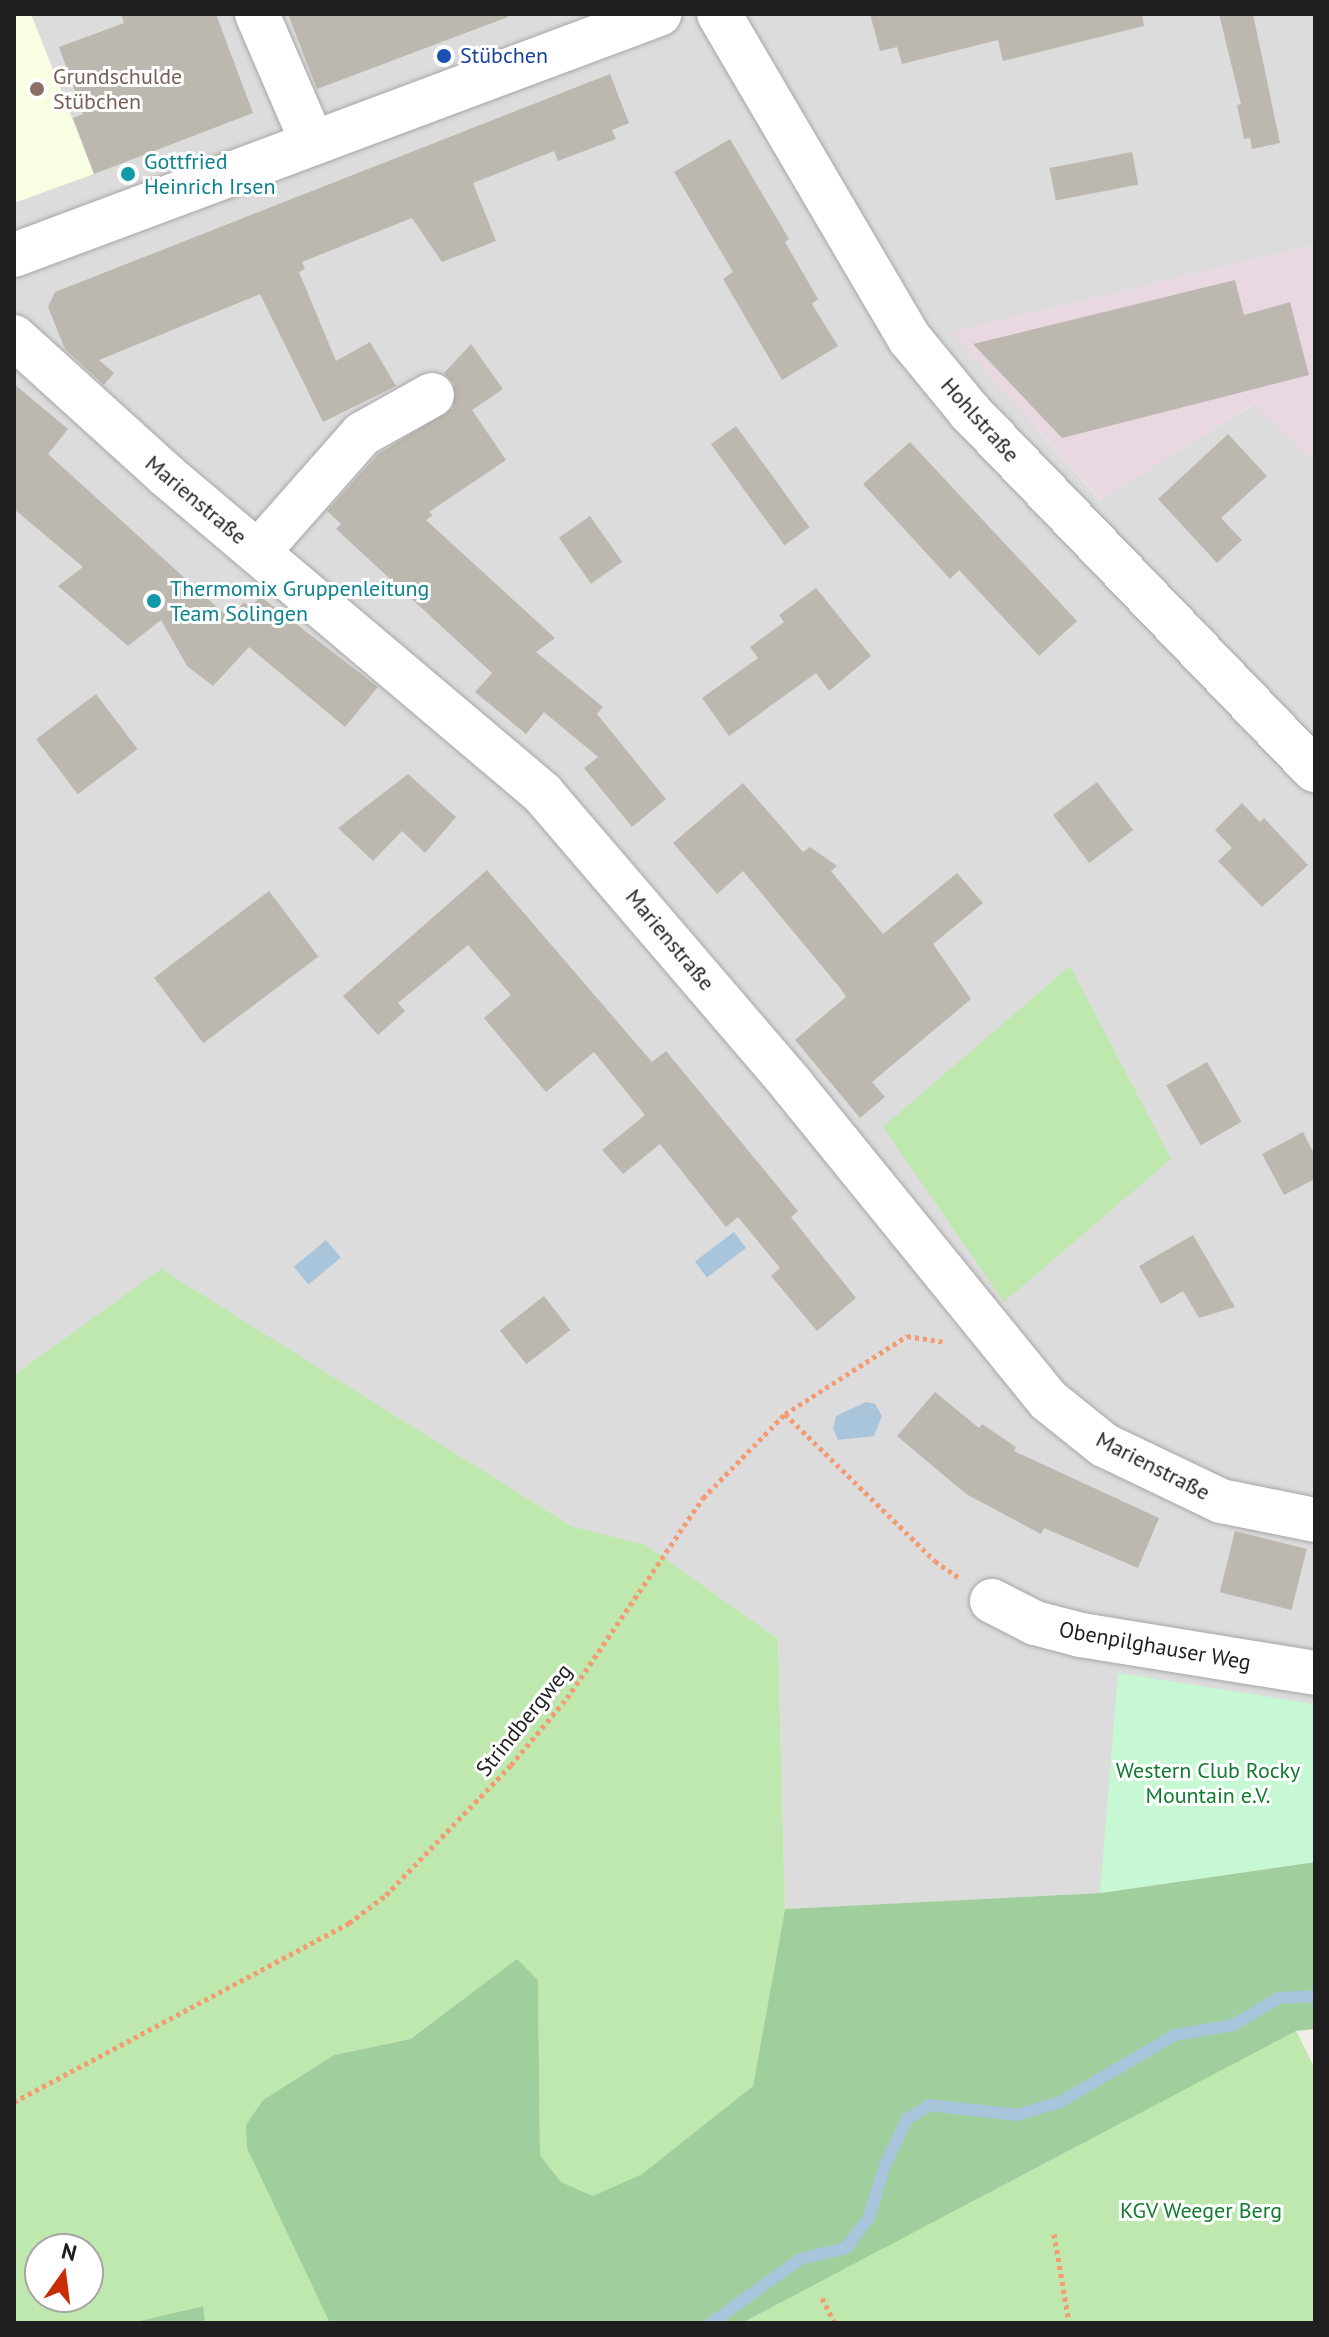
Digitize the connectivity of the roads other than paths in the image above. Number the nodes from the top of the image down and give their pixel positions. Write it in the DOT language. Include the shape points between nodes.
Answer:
graph roads {
  1 [pos="257,14"];
  2 [pos="659,14"];
  3 [pos="719,14"];
  4 [pos="567,30"];
  5 [pos="312,142"];
  6 [pos="14,255"];
  7 [pos="14,337"];
  8 [pos="432,395"];
  9 [pos="258,552"];
  10 [pos="1315,770"];
  11 [pos="1315,1520"];
  12 [pos="992,1601"];
  13 [pos="1315,1673"];
  1 -- 5 [label="street"];
  2 -- 4 [label="street"];
  3 -- 10 [label="street, Hohlstraße" via="910,339 980,422"];
  4 -- 5 [label="street"];
  5 -- 6 [label="street"];
  7 -- 9 [label="street, Marienstraße" via="40,366"];
  8 -- 9 [label="street" via="362,434"];
  9 -- 11 [label="street, Marienstraße" via="543,794 784,1075 1048,1400 1104,1445 1221,1501"];
  12 -- 13 [label="street, Obenpilghauser Weg" via="1035,1623 1081,1635"];
}
